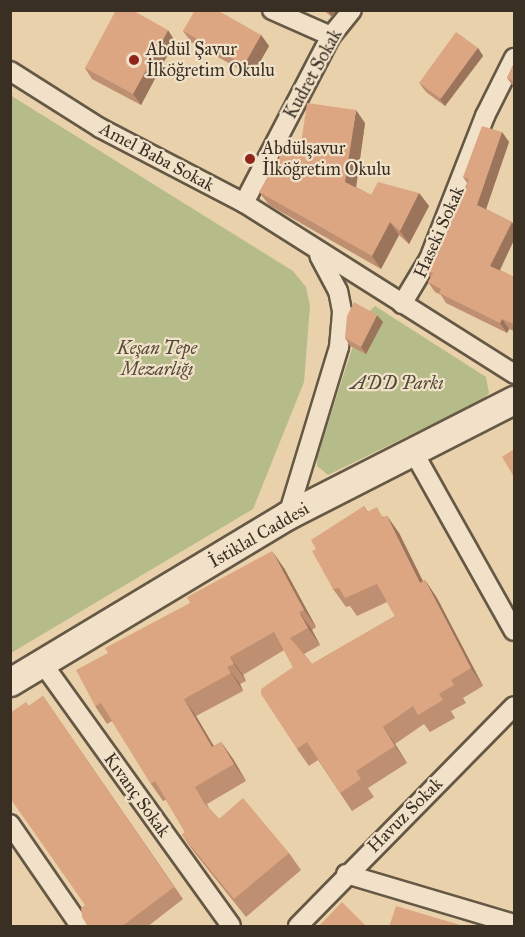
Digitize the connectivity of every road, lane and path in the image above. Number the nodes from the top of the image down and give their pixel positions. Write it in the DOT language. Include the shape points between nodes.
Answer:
graph roads {
  1 [pos="272,10"];
  2 [pos="352,10"];
  3 [pos="331,36"];
  4 [pos="514,58"];
  5 [pos="10,71"];
  6 [pos="244,203"];
  7 [pos="305,242"];
  8 [pos="402,304"];
  9 [pos="514,374"];
  10 [pos="514,400"];
  11 [pos="414,453"];
  12 [pos="288,515"];
  13 [pos="514,631"];
  14 [pos="43,664"];
  15 [pos="10,682"];
  16 [pos="514,706"];
  17 [pos="10,824"];
  18 [pos="346,874"];
  19 [pos="514,924"];
  20 [pos="80,927"];
  21 [pos="231,927"];
  22 [pos="298,927"];
  1 -- 3 [label="street"];
  2 -- 3 [label="street, Kudret Sokak"];
  3 -- 6 [label="street, Kudret Sokak"];
  4 -- 8 [label="street, Haseki Sokak" via="485,116 429,259"];
  5 -- 6 [label="street, Amel Baba Sokak" via="100,128"];
  6 -- 7 [label="street, Amel Baba Sokak"];
  7 -- 8 [label="street, Amel Baba Sokak"];
  7 -- 12 [label="street, Amel Baba Sokak" via="334,277 342,311 336,364"];
  8 -- 9 [label="street, Amel Baba Sokak"];
  10 -- 11 [label="main road, İstiklal Caddesi"];
  11 -- 12 [label="main road, İstiklal Caddesi"];
  11 -- 13 [label="street"];
  12 -- 14 [label="main road, İstiklal Caddesi"];
  14 -- 15 [label="main road, İstiklal Caddesi"];
  14 -- 21 [label="street, Kıvanç Sokak"];
  16 -- 18 [label="street, Havuz Sokak"];
  17 -- 20 [label="street"];
  18 -- 19 [label="street"];
  18 -- 22 [label="street, Havuz Sokak"];
}
